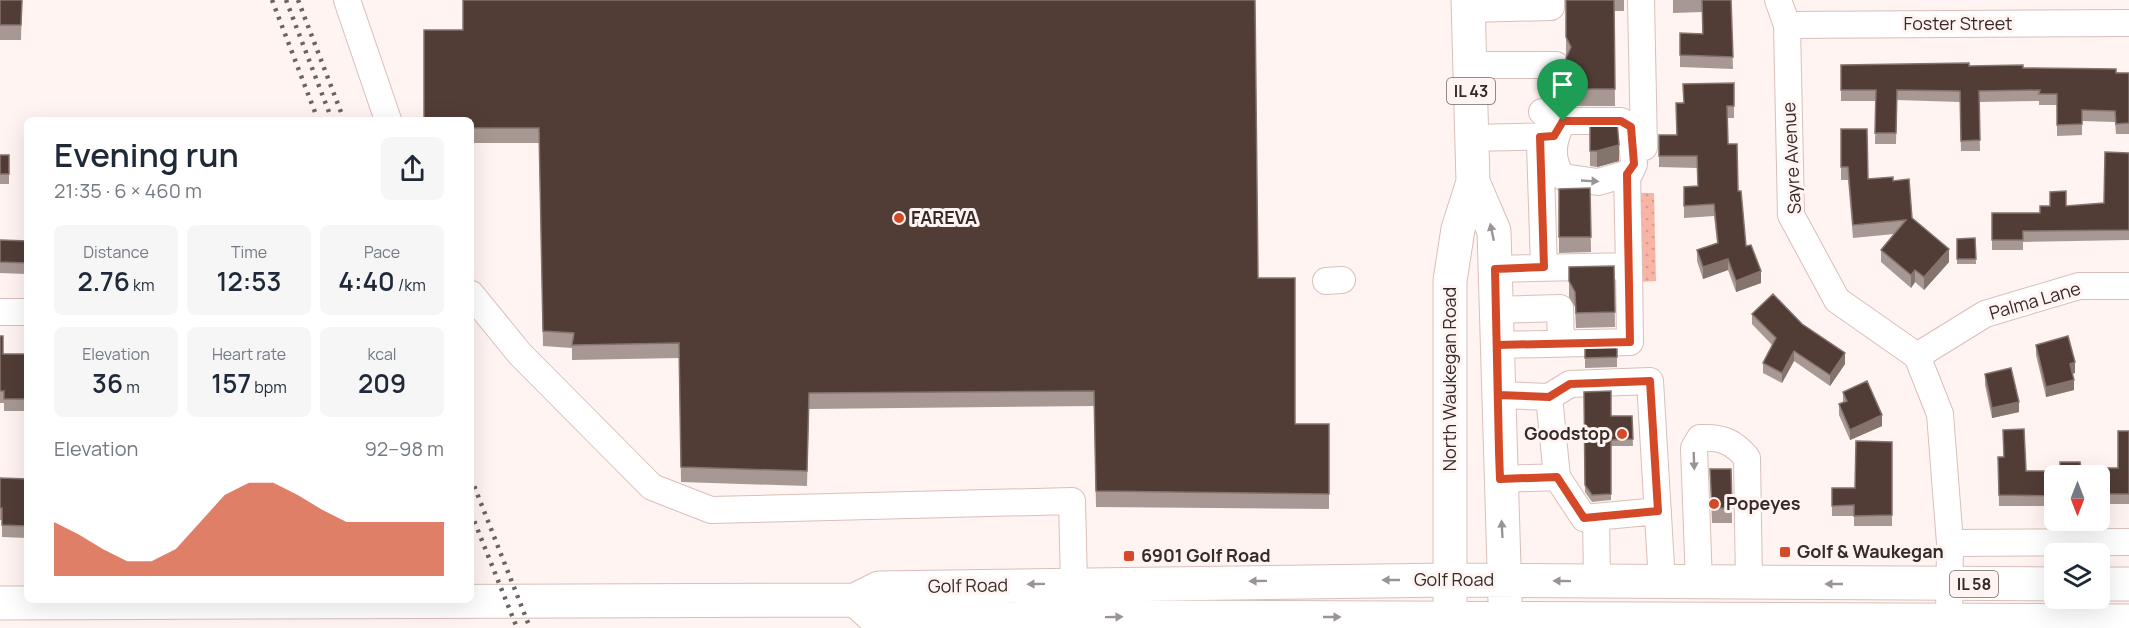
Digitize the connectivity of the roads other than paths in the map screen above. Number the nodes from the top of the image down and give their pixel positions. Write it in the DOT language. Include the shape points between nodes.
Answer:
graph roads {
  1 [pos="347,0"];
  2 [pos="1551,0"];
  3 [pos="1641,0"];
  4 [pos="1778,0"];
  5 [pos="1469,5"];
  6 [pos="2129,23"];
  7 [pos="1786,25"];
  8 [pos="1470,65"];
  9 [pos="1556,65"];
  10 [pos="387,117"];
  11 [pos="1550,127"];
  12 [pos="1472,138"];
  13 [pos="1636,178"];
  14 [pos="1473,182"];
  15 [pos="1629,266"];
  16 [pos="1544,267"];
  17 [pos="1495,269"];
  18 [pos="2129,286"];
  19 [pos="474,298"];
  20 [pos="1496,310"];
  21 [pos="0,312"];
  22 [pos="24,312"];
  23 [pos="1561,344"];
  24 [pos="1497,345"];
  25 [pos="1917,357"];
  26 [pos="1498,395"];
  27 [pos="1549,397"];
  28 [pos="1557,477"];
  29 [pos="1500,479"];
  30 [pos="1658,511"];
  31 [pos="1596,517"];
  32 [pos="2129,542"];
  33 [pos="1950,543"];
  34 [pos="1450,580"];
  35 [pos="1504,580"];
  36 [pos="1597,581"];
  37 [pos="1662,583"];
  38 [pos="1699,583"];
  39 [pos="1749,583"];
  40 [pos="1074,584"];
  41 [pos="1948,584"];
  42 [pos="2044,584"];
  43 [pos="2110,584"];
  44 [pos="2129,584"];
  45 [pos="855,600"];
  46 [pos="474,601"];
  47 [pos="0,603"];
  48 [pos="24,603"];
  49 [pos="1949,620"];
  50 [pos="2129,621"];
  51 [pos="1450,623"];
  52 [pos="1506,623"];
  1 -- 10 [label="street"];
  2 -- 5 [label="street" via="1551,7"];
  3 -- 13 [label="street"];
  4 -- 7 [label="street, Sayre Avenue"];
  5 -- 8 [label="main road, North Waukegan Road / IL 43"];
  6 -- 7 [label="street, Foster Street"];
  7 -- 25 [label="street, Sayre Avenue" via="1791,215 1837,300"];
  8 -- 9 [label="street"];
  8 -- 12 [label="main road, North Waukegan Road / IL 43"];
  11 -- 12 [label="street"];
  11 -- 13 [label="street, one-way" via="1556,168 1563,177 1598,182"];
  11 -- 13 [label="street" via="1621,121 1631,127"];
  11 -- 16 [label="street"];
  12 -- 14 [label="main road, North Waukegan Road / IL 43"];
  13 -- 15 [label="street"];
  17 -- 14 [label="main road, North Waukegan Road / IL 43, one-way" via="1494,231"];
  14 -- 34 [label="main road, North Waukegan Road / IL 43" via="1458,229 1450,281"];
  15 -- 16 [label="street"];
  15 -- 23 [label="street" via="1630,342"];
  16 -- 17 [label="street"];
  17 -- 20 [label="main road, North Waukegan Road / IL 43"];
  18 -- 25 [label="street, Palma Lane" via="2079,286 1985,314"];
  19 -- 40 [label="street" via="520,354 652,487 711,510 1072,501"];
  20 -- 23 [label="street" via="1560,308"];
  20 -- 24 [label="main road, North Waukegan Road / IL 43"];
  21 -- 22 [label="street"];
  23 -- 24 [label="street"];
  24 -- 26 [label="main road, North Waukegan Road / IL 43"];
  25 -- 33 [label="street" via="1940,414"];
  26 -- 27 [label="street"];
  26 -- 29 [label="main road, North Waukegan Road / IL 43"];
  27 -- 28 [label="street"];
  27 -- 30 [label="street" via="1570,384 1650,381"];
  28 -- 29 [label="street"];
  28 -- 31 [label="street" via="1584,518"];
  35 -- 29 [label="main road, North Waukegan Road / IL 43, one-way"];
  30 -- 31 [label="street"];
  30 -- 37 [label="street"];
  31 -- 36 [label="street"];
  32 -- 33 [label="street"];
  33 -- 41 [label="street"];
  34 -- 35 [label="main road, Golf Road"];
  34 -- 40 [label="main road, Golf Road, one-way"];
  34 -- 51 [label="main road, IL 43"];
  36 -- 35 [label="main road, Golf Road / IL 58, one-way"];
  35 -- 52 [label="main road, IL 43"];
  36 -- 37 [label="main road, Golf Road / IL 58"];
  37 -- 38 [label="main road, Golf Road / IL 58"];
  38 -- 39 [label="main road, Golf Road / IL 58"];
  39 -- 38 [label="street, one-way" via="1747,458 1735,444 1715,437 1700,438 1694,448"];
  41 -- 39 [label="main road, Golf Road / IL 58, one-way"];
  40 -- 45 [label="main road, Golf Road, one-way" via="879,588"];
  41 -- 42 [label="main road, Golf Road / IL 58"];
  41 -- 49 [label="street"];
  43 -- 44 [label="main road"];
  45 -- 46 [label="main road, Golf Road"];
  45 -- 51 [label="main road, Golf Road, one-way" via="873,616"];
  47 -- 48 [label="main road, Golf Road"];
  49 -- 50 [label="main road, Golf Road / IL 58"];
  49 -- 52 [label="main road, Golf Road / IL 58"];
  51 -- 52 [label="main road, Golf Road / IL 58"];
}
